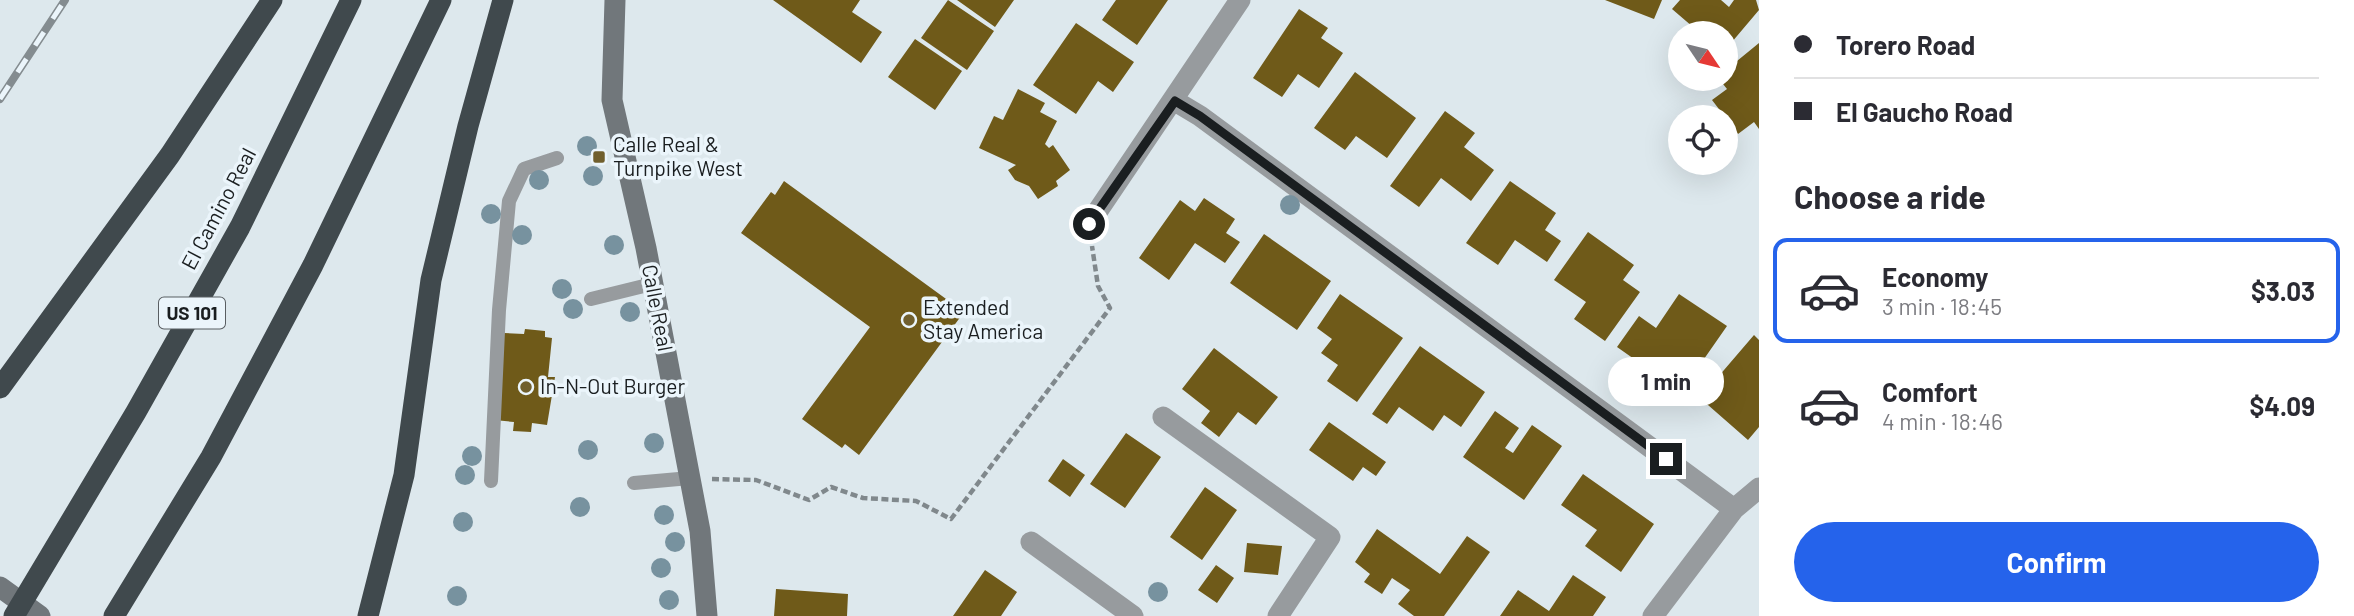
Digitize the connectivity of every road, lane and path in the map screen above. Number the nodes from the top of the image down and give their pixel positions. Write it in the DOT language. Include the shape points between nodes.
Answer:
graph roads {
  1 [pos="272,0"];
  2 [pos="351,0"];
  3 [pos="441,0"];
  4 [pos="503,0"];
  5 [pos="615,0"];
  6 [pos="1240,0"];
  7 [pos="1175,101"];
  8 [pos="557,158"];
  9 [pos="1089,224"];
  10 [pos="652,284"];
  11 [pos="591,299"];
  12 [pos="0,388"];
  13 [pos="1163,416"];
  14 [pos="690,478"];
  15 [pos="491,481"];
  16 [pos="634,483"];
  17 [pos="1759,488"];
  18 [pos="1734,509"];
  19 [pos="1031,542"];
  20 [pos="0,587"];
  21 [pos="14,616"];
  22 [pos="40,616"];
  23 [pos="114,616"];
  24 [pos="368,616"];
  25 [pos="707,616"];
  26 [pos="1133,616"];
  27 [pos="1278,616"];
  28 [pos="1653,616"];
  1 -- 12 [label="highway" via="170,155"];
  2 -- 21 [label="highway, El Camino Real / US 101" via="240,227"];
  3 -- 23 [label="highway" via="313,265 212,457"];
  4 -- 24 [label="highway" via="431,279 404,475"];
  5 -- 10 [label="street, Calle Real" via="612,100"];
  6 -- 7 [label="street"];
  7 -- 9 [label="street"];
  7 -- 18 [label="street"];
  8 -- 15 [label="lane" via="524,169 509,201"];
  9 -- 14 [label="path" via="1098,286 1110,308 951,519 916,500 863,498 831,487 809,500 756,480"];
  10 -- 11 [label="lane"];
  10 -- 14 [label="street, Calle Real"];
  13 -- 27 [label="street" via="1330,537"];
  14 -- 16 [label="lane"];
  14 -- 25 [label="street, Calle Real"];
  17 -- 18 [label="street"];
  18 -- 28 [label="street"];
  19 -- 26 [label="street"];
  20 -- 22 [label="street"];
}
